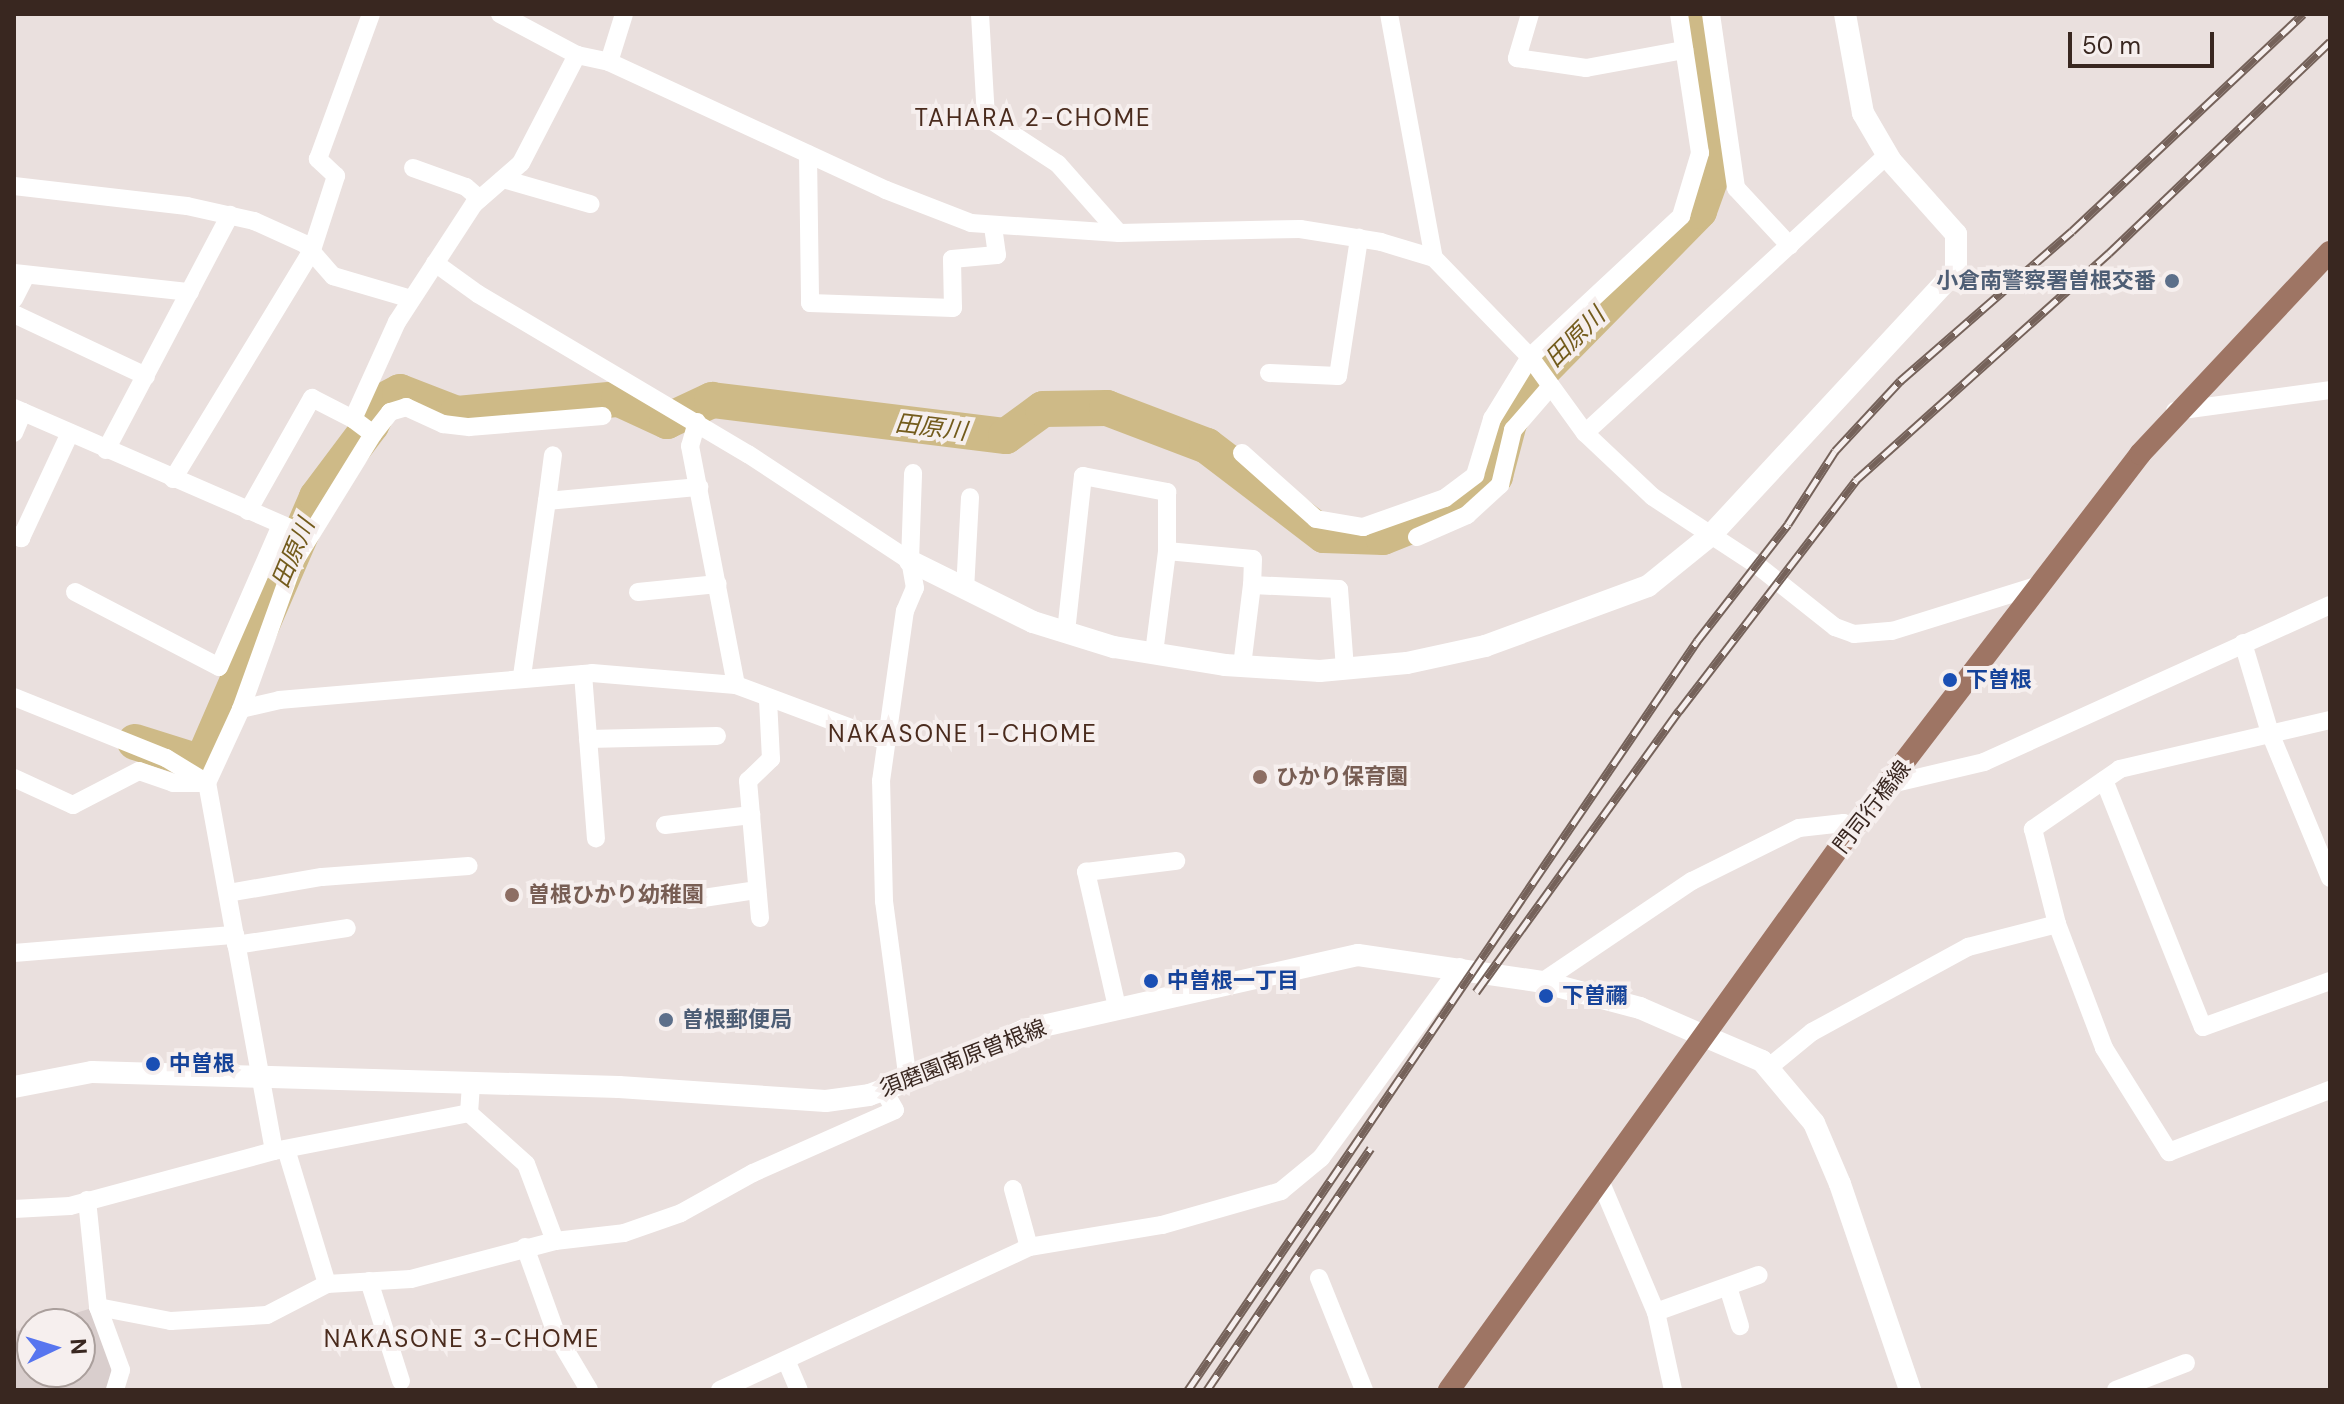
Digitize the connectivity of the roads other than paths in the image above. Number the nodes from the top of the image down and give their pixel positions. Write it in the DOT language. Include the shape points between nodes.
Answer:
graph roads {
  1 [pos="371,14"];
  2 [pos="500,14"];
  3 [pos="624,14"];
  4 [pos="980,14"];
  5 [pos="1389,14"];
  6 [pos="1530,14"];
  7 [pos="1679,14"];
  8 [pos="1711,14"];
  9 [pos="1845,14"];
  10 [pos="1684,50"];
  11 [pos="577,55"];
  12 [pos="609,62"];
  13 [pos="808,154"];
  14 [pos="1887,155"];
  15 [pos="413,168"];
  16 [pos="503,179"];
  17 [pos="14,186"];
  18 [pos="480,199"];
  19 [pos="590,204"];
  20 [pos="230,215"];
  21 [pos="993,226"];
  22 [pos="1119,233"];
  23 [pos="1359,238"];
  24 [pos="1790,246"];
  25 [pos="312,250"];
  26 [pos="2330,252"];
  27 [pos="1434,258"];
  28 [pos="435,263"];
  29 [pos="20,274"];
  30 [pos="190,292"];
  31 [pos="14,299"];
  32 [pos="411,299"];
  33 [pos="14,314"];
  34 [pos="1530,357"];
  35 [pos="1269,373"];
  36 [pos="146,376"];
  37 [pos="1551,386"];
  38 [pos="2330,390"];
  39 [pos="19,410"];
  40 [pos="2175,411"];
  41 [pos="603,416"];
  42 [pos="353,419"];
  43 [pos="697,422"];
  44 [pos="14,433"];
  45 [pos="70,433"];
  46 [pos="1585,433"];
  47 [pos="373,434"];
  48 [pos="106,450"];
  49 [pos="1242,453"];
  50 [pos="553,455"];
  51 [pos="913,473"];
  52 [pos="173,479"];
  53 [pos="699,487"];
  54 [pos="970,497"];
  55 [pos="547,501"];
  56 [pos="248,511"];
  57 [pos="281,525"];
  58 [pos="14,535"];
  59 [pos="1711,535"];
  60 [pos="308,536"];
  61 [pos="1417,537"];
  62 [pos="1167,551"];
  63 [pos="910,561"];
  64 [pos="718,584"];
  65 [pos="1252,585"];
  66 [pos="2040,585"];
  67 [pos="965,590"];
  68 [pos="75,592"];
  69 [pos="638,592"];
  70 [pos="2330,605"];
  71 [pos="1066,632"];
  72 [pos="2243,643"];
  73 [pos="1154,653"];
  74 [pos="1242,666"];
  75 [pos="219,667"];
  76 [pos="1345,669"];
  77 [pos="583,674"];
  78 [pos="522,676"];
  79 [pos="251,679"];
  80 [pos="736,685"];
  81 [pos="14,697"];
  82 [pos="768,699"];
  83 [pos="241,709"];
  84 [pos="2330,720"];
  85 [pos="2270,733"];
  86 [pos="717,736"];
  87 [pos="588,739"];
  88 [pos="883,740"];
  89 [pos="14,778"];
  90 [pos="2104,780"];
  91 [pos="207,783"];
  92 [pos="1891,784"];
  93 [pos="751,815"];
  94 [pos="665,825"];
  95 [pos="1851,831"];
  96 [pos="596,838"];
  97 [pos="1176,861"];
  98 [pos="469,866"];
  99 [pos="2330,878"];
  100 [pos="757,890"];
  101 [pos="228,893"];
  102 [pos="690,900"];
  103 [pos="760,918"];
  104 [pos="2057,924"];
  105 [pos="347,928"];
  106 [pos="236,940"];
  107 [pos="14,953"];
  108 [pos="1460,967"];
  109 [pos="2330,981"];
  110 [pos="1542,982"];
  111 [pos="1117,1007"];
  112 [pos="1704,1036"];
  113 [pos="1768,1068"];
  114 [pos="258,1080"];
  115 [pos="908,1081"];
  116 [pos="471,1083"];
  117 [pos="14,1087"];
  118 [pos="883,1089"];
  119 [pos="2330,1090"];
  120 [pos="469,1113"];
  121 [pos="280,1150"];
  122 [pos="1599,1178"];
  123 [pos="1013,1189"];
  124 [pos="87,1200"];
  125 [pos="14,1209"];
  126 [pos="555,1241"];
  127 [pos="525,1247"];
  128 [pos="1029,1247"];
  129 [pos="1759,1275"];
  130 [pos="1319,1278"];
  131 [pos="369,1281"];
  132 [pos="327,1284"];
  133 [pos="1728,1287"];
  134 [pos="98,1307"];
  135 [pos="1656,1312"];
  136 [pos="1740,1326"];
  137 [pos="786,1360"];
  138 [pos="2186,1363"];
  139 [pos="401,1381"];
  140 [pos="115,1390"];
  141 [pos="589,1390"];
  142 [pos="720,1390"];
  143 [pos="799,1390"];
  144 [pos="1364,1390"];
  145 [pos="1449,1390"];
  146 [pos="1673,1390"];
  147 [pos="1910,1390"];
  148 [pos="2116,1390"];
  1 -- 25 [label="street" via="318,159 336,176"];
  2 -- 11 [label="street"];
  3 -- 12 [label="street"];
  4 -- 22 [label="street" via="986,117 1058,164"];
  5 -- 27 [label="street"];
  6 -- 10 [label="street" via="1517,58 1586,68"];
  7 -- 10 [label="street"];
  8 -- 24 [label="street" via="1736,188"];
  9 -- 14 [label="street" via="1863,113"];
  10 -- 34 [label="street" via="1700,153 1681,216"];
  11 -- 12 [label="street"];
  11 -- 16 [label="street" via="521,163"];
  12 -- 13 [label="street"];
  13 -- 21 [label="street" via="971,223"];
  13 -- 21 [label="street" via="810,303 953,308 952,259 997,255"];
  14 -- 24 [label="street"];
  14 -- 59 [label="street" via="1956,234 1956,270"];
  15 -- 18 [label="street" via="466,187"];
  16 -- 18 [label="street"];
  16 -- 19 [label="street"];
  17 -- 20 [label="street"];
  18 -- 28 [label="street"];
  20 -- 25 [label="street"];
  20 -- 30 [label="street"];
  21 -- 22 [label="street"];
  22 -- 23 [label="street" via="1300,229"];
  23 -- 27 [label="street"];
  23 -- 35 [label="street" via="1338,376"];
  24 -- 46 [label="street"];
  25 -- 32 [label="street" via="333,276"];
  25 -- 52 [label="street"];
  26 -- 40 [label="main road, 門司行橋線"];
  27 -- 34 [label="street"];
  28 -- 32 [label="street"];
  28 -- 43 [label="street" via="478,294"];
  29 -- 30 [label="street"];
  29 -- 31 [label="street"];
  30 -- 36 [label="street"];
  32 -- 42 [label="street"];
  33 -- 36 [label="street"];
  34 -- 37 [label="street"];
  34 -- 49 [label="street" via="1492,419 1475,475 1445,498 1384,521 1363,527 1316,519"];
  36 -- 48 [label="street"];
  37 -- 46 [label="street"];
  37 -- 61 [label="street" via="1513,430 1500,485 1467,515"];
  38 -- 40 [label="street"];
  39 -- 44 [label="street"];
  39 -- 45 [label="street"];
  40 -- 66 [label="main road, 門司行橋線"];
  41 -- 47 [label="street" via="469,427 443,424 406,407 390,412"];
  42 -- 47 [label="street"];
  42 -- 56 [label="street" via="312,398"];
  43 -- 53 [label="street" via="690,446"];
  43 -- 63 [label="street"];
  45 -- 48 [label="street"];
  45 -- 58 [label="street" via="21,538"];
  46 -- 59 [label="street" via="1653,497"];
  47 -- 60 [label="street"];
  48 -- 52 [label="street"];
  50 -- 55 [label="street"];
  51 -- 63 [label="street"];
  52 -- 56 [label="street"];
  53 -- 55 [label="street"];
  53 -- 64 [label="street"];
  54 -- 67 [label="street"];
  55 -- 78 [label="street"];
  56 -- 57 [label="street"];
  57 -- 60 [label="street"];
  57 -- 75 [label="street"];
  59 -- 66 [label="street" via="1835,627 1854,634 1892,631"];
  59 -- 76 [label="street" via="1648,586 1485,646 1407,663"];
  60 -- 79 [label="street"];
  62 -- 65 [label="street" via="1253,559"];
  62 -- 71 [label="street" via="1167,492 1083,476"];
  62 -- 73 [label="street"];
  63 -- 67 [label="street"];
  63 -- 88 [label="street" via="915,588 905,611"];
  64 -- 69 [label="street"];
  64 -- 80 [label="street"];
  65 -- 74 [label="street"];
  65 -- 76 [label="street" via="1339,589"];
  66 -- 92 [label="main road, 門司行橋線"];
  67 -- 71 [label="street"];
  68 -- 75 [label="street"];
  70 -- 72 [label="street"];
  71 -- 73 [label="street"];
  72 -- 85 [label="street"];
  72 -- 92 [label="street" via="1984,762"];
  73 -- 74 [label="street"];
  74 -- 76 [label="street"];
  75 -- 79 [label="street"];
  77 -- 78 [label="street"];
  77 -- 80 [label="street"];
  77 -- 87 [label="street"];
  78 -- 83 [label="street" via="279,700"];
  79 -- 83 [label="street"];
  80 -- 82 [label="street"];
  81 -- 91 [label="street" via="166,758"];
  82 -- 88 [label="street"];
  82 -- 93 [label="street" via="771,759 748,781"];
  83 -- 91 [label="street"];
  84 -- 85 [label="street"];
  85 -- 90 [label="street" via="2120,769"];
  85 -- 99 [label="street"];
  86 -- 87 [label="street"];
  87 -- 96 [label="street"];
  88 -- 115 [label="street" via="884,901"];
  89 -- 91 [label="street" via="73,805 139,771 173,783"];
  90 -- 104 [label="street" via="2033,829"];
  90 -- 109 [label="street" via="2203,1027"];
  91 -- 101 [label="street"];
  92 -- 95 [label="main road, 門司行橋線"];
  93 -- 94 [label="street"];
  93 -- 100 [label="street"];
  95 -- 110 [label="street" via="1844,823 1799,828 1692,881"];
  95 -- 112 [label="main road, 門司行橋線"];
  97 -- 111 [label="street" via="1086,872"];
  98 -- 101 [label="street" via="322,877"];
  100 -- 102 [label="street"];
  100 -- 103 [label="street"];
  101 -- 106 [label="street"];
  104 -- 113 [label="street" via="1968,947 1812,1032"];
  104 -- 119 [label="street" via="2104,1048 2169,1152"];
  105 -- 106 [label="street"];
  106 -- 107 [label="street"];
  106 -- 114 [label="street"];
  108 -- 110 [label="street, 須磨園南原曽根線"];
  108 -- 111 [label="street, 須磨園南原曽根線" via="1358,955"];
  108 -- 128 [label="street" via="1321,1158 1281,1191 1162,1225"];
  110 -- 112 [label="street, 須磨園南原曽根線" via="1640,1008"];
  111 -- 115 [label="street, 須磨園南原曽根線" via="1025,1030"];
  112 -- 113 [label="street, 須磨園南原曽根線"];
  112 -- 122 [label="main road, 門司行橋線"];
  113 -- 147 [label="street" via="1814,1123"];
  114 -- 116 [label="street, 須磨園南原曽根線"];
  114 -- 117 [label="street, 須磨園南原曽根線" via="92,1072"];
  114 -- 121 [label="street"];
  115 -- 118 [label="street, 須磨園南原曽根線"];
  116 -- 118 [label="street, 須磨園南原曽根線" via="826,1101"];
  116 -- 120 [label="street"];
  118 -- 126 [label="street" via="895,1110 753,1173 681,1213 624,1233"];
  120 -- 121 [label="street"];
  120 -- 126 [label="street" via="526,1164"];
  121 -- 124 [label="street"];
  121 -- 132 [label="street"];
  122 -- 135 [label="street"];
  122 -- 145 [label="main road, 門司行橋線"];
  123 -- 128 [label="street"];
  124 -- 125 [label="street"];
  124 -- 134 [label="street"];
  126 -- 127 [label="street"];
  127 -- 131 [label="street" via="411,1279"];
  127 -- 141 [label="street" via="557,1336"];
  128 -- 137 [label="street"];
  129 -- 133 [label="street"];
  130 -- 144 [label="street"];
  131 -- 132 [label="street"];
  131 -- 139 [label="street"];
  132 -- 134 [label="street" via="267,1315 171,1321"];
  133 -- 135 [label="street"];
  133 -- 136 [label="street"];
  134 -- 140 [label="street" via="121,1370"];
  135 -- 146 [label="street"];
  137 -- 142 [label="street"];
  137 -- 143 [label="street"];
  138 -- 148 [label="street"];
}
